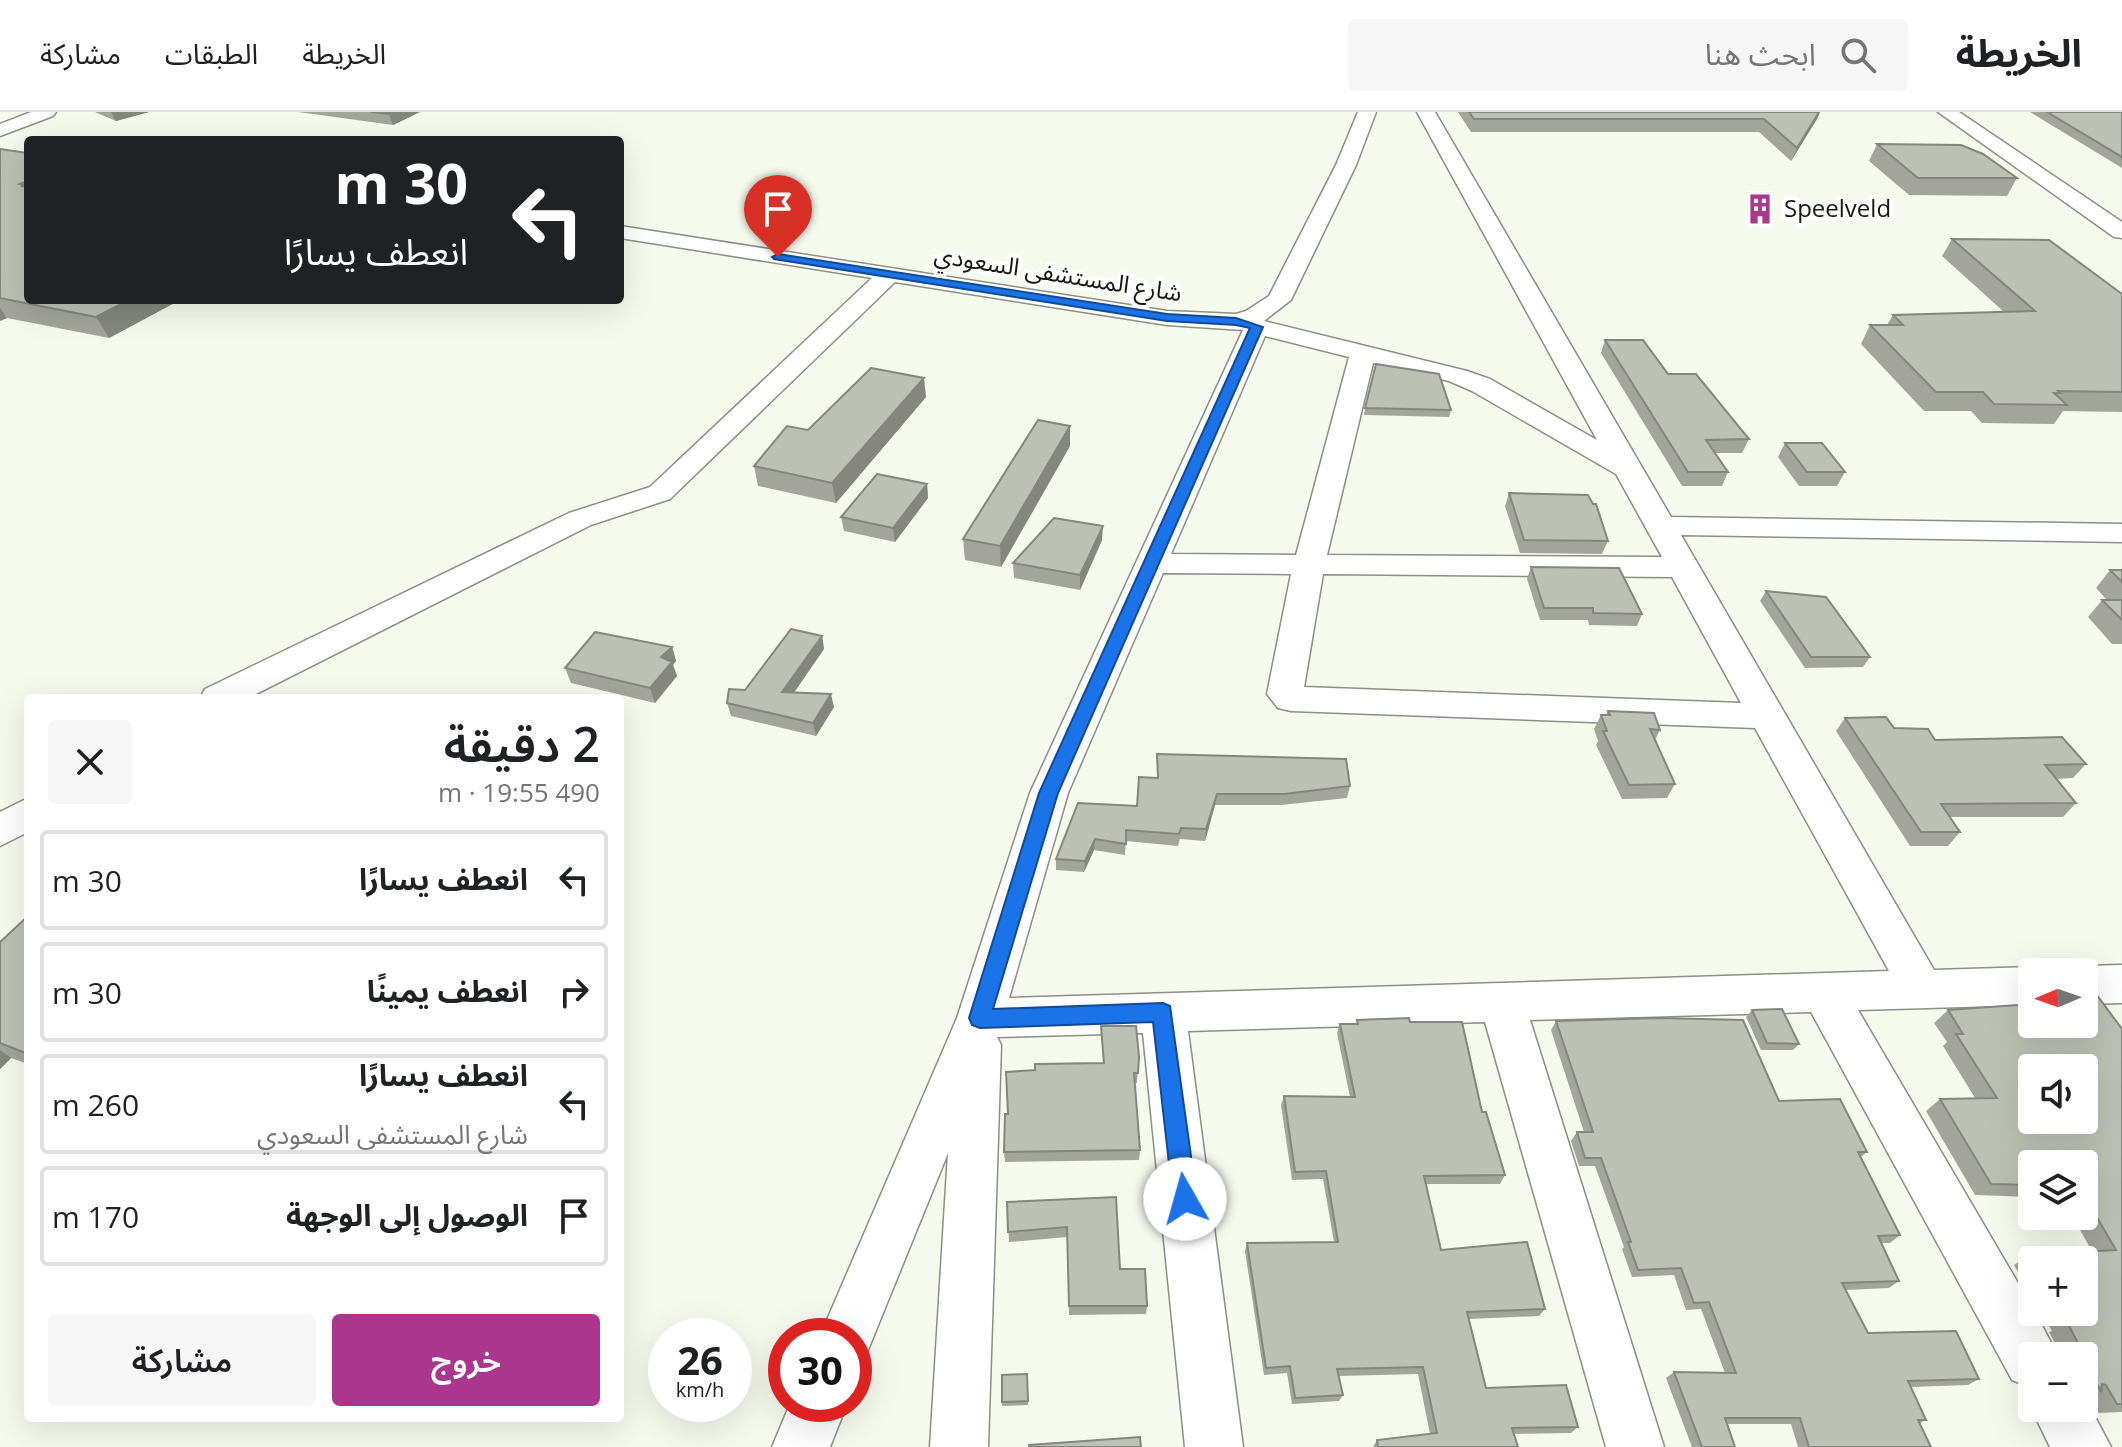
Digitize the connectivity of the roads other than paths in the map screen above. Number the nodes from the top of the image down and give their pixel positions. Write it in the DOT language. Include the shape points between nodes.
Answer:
graph roads {
  1 [pos="47,112"];
  2 [pos="1367,112"];
  3 [pos="1426,112"];
  4 [pos="1947,112"];
  5 [pos="0,130"];
  6 [pos="0,136"];
  7 [pos="24,139"];
  8 [pos="2035,172"];
  9 [pos="2114,201"];
  10 [pos="2122,232"];
  11 [pos="624,233"];
  12 [pos="889,275"];
  13 [pos="1246,324"];
  14 [pos="1363,353"];
  15 [pos="1626,468"];
  16 [pos="1659,526"];
  17 [pos="2122,533"];
  18 [pos="1152,563"];
  19 [pos="1309,563"];
  20 [pos="1682,567"];
  21 [pos="226,694"];
  22 [pos="1767,716"];
  23 [pos="24,816"];
  24 [pos="0,831"];
  25 [pos="2122,984"];
  26 [pos="2098,985"];
  27 [pos="2018,986"];
  28 [pos="1921,988"];
  29 [pos="1824,993"];
  30 [pos="1502,1003"];
  31 [pos="1163,1012"];
  32 [pos="980,1018"];
  33 [pos="855,1318"];
  34 [pos="2022,1342"];
  35 [pos="811,1422"];
  36 [pos="2067,1422"];
  37 [pos="801,1447"];
  38 [pos="959,1447"];
  39 [pos="1214,1447"];
  40 [pos="1635,1447"];
  41 [pos="2082,1447"];
  1 -- 5 [label="street"];
  2 -- 13 [label="street, شارع المستشفى السعودي" via="1284,293"];
  3 -- 15 [label="street"];
  4 -- 8 [label="street"];
  6 -- 7 [label="street"];
  8 -- 9 [label="street"];
  8 -- 10 [label="street"];
  11 -- 12 [label="street, شارع المستشفى السعودي"];
  12 -- 13 [label="street, شارع المستشفى السعودي" via="1167,318"];
  12 -- 21 [label="street" via="660,493 580,519"];
  13 -- 14 [label="street"];
  13 -- 18 [label="street"];
  14 -- 15 [label="street" via="1481,385"];
  14 -- 19 [label="street"];
  15 -- 16 [label="street"];
  16 -- 17 [label="street"];
  16 -- 20 [label="street"];
  18 -- 19 [label="street"];
  18 -- 32 [label="street" via="1049,793"];
  19 -- 20 [label="street"];
  19 -- 22 [label="street" via="1285,684 1291,699"];
  20 -- 22 [label="street"];
  22 -- 28 [label="street"];
  23 -- 24 [label="street"];
  25 -- 26 [label="street"];
  27 -- 28 [label="street"];
  28 -- 29 [label="street"];
  29 -- 30 [label="street"];
  29 -- 34 [label="street"];
  30 -- 31 [label="street"];
  30 -- 40 [label="street"];
  31 -- 32 [label="street"];
  31 -- 39 [label="street"];
  32 -- 33 [label="street"];
  32 -- 38 [label="street"];
  35 -- 37 [label="street"];
  36 -- 41 [label="street"];
}
